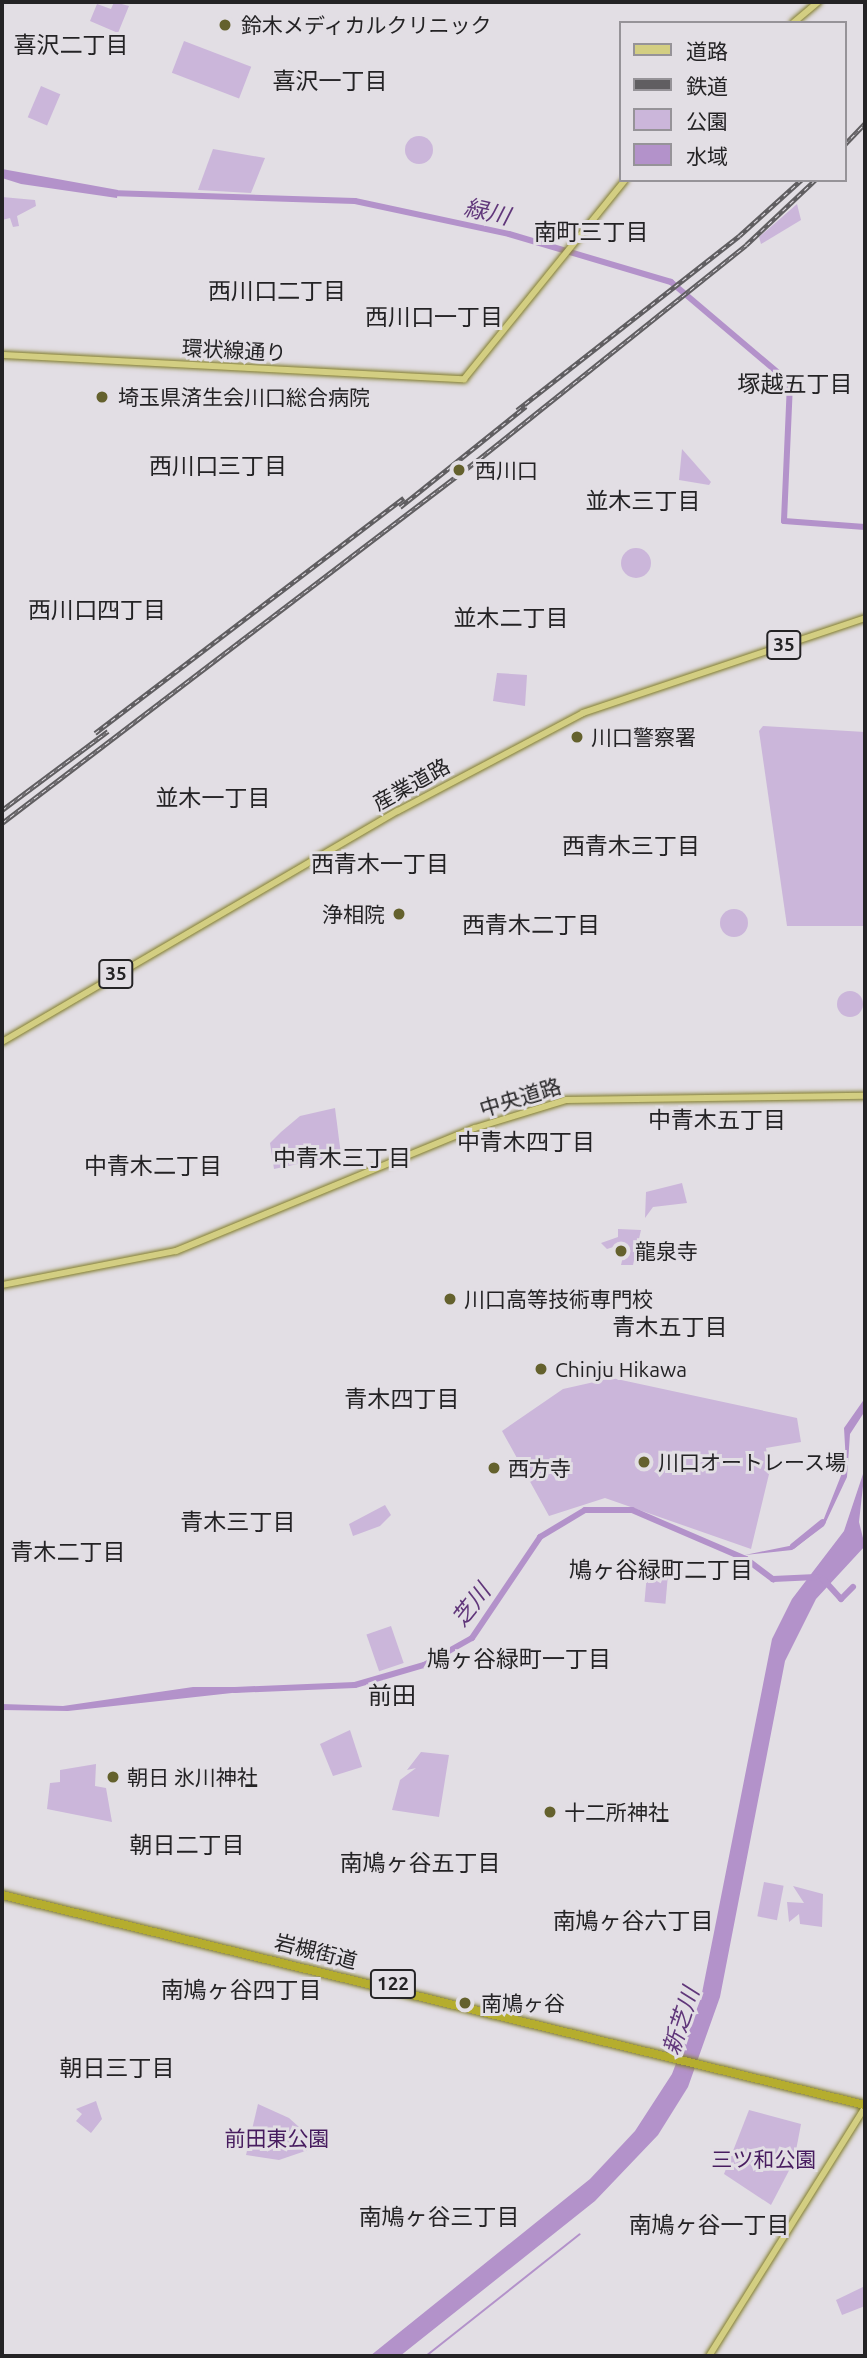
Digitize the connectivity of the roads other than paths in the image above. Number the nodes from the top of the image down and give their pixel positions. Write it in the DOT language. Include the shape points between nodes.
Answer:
graph roads {
  1 [pos="818,2"];
  2 [pos="795,21"];
  3 [pos="623,182"];
  4 [pos="2,355"];
  5 [pos="865,618"];
  6 [pos="2,1042"];
  7 [pos="865,1096"];
  8 [pos="2,1285"];
  9 [pos="2,1893"];
  10 [pos="865,2104"];
  11 [pos="709,2356"];
  1 -- 2 [label="main road"];
  3 -- 4 [label="main road, 環状線通り" via="464,379"];
  5 -- 6 [label="main road, 産業道路 / 35" via="583,713 391,814"];
  7 -- 8 [label="main road, 中央道路" via="565,1100 466,1132 176,1251"];
  9 -- 10 [label="highway, 岩槻街道 / 122"];
  10 -- 11 [label="main road"];
}
